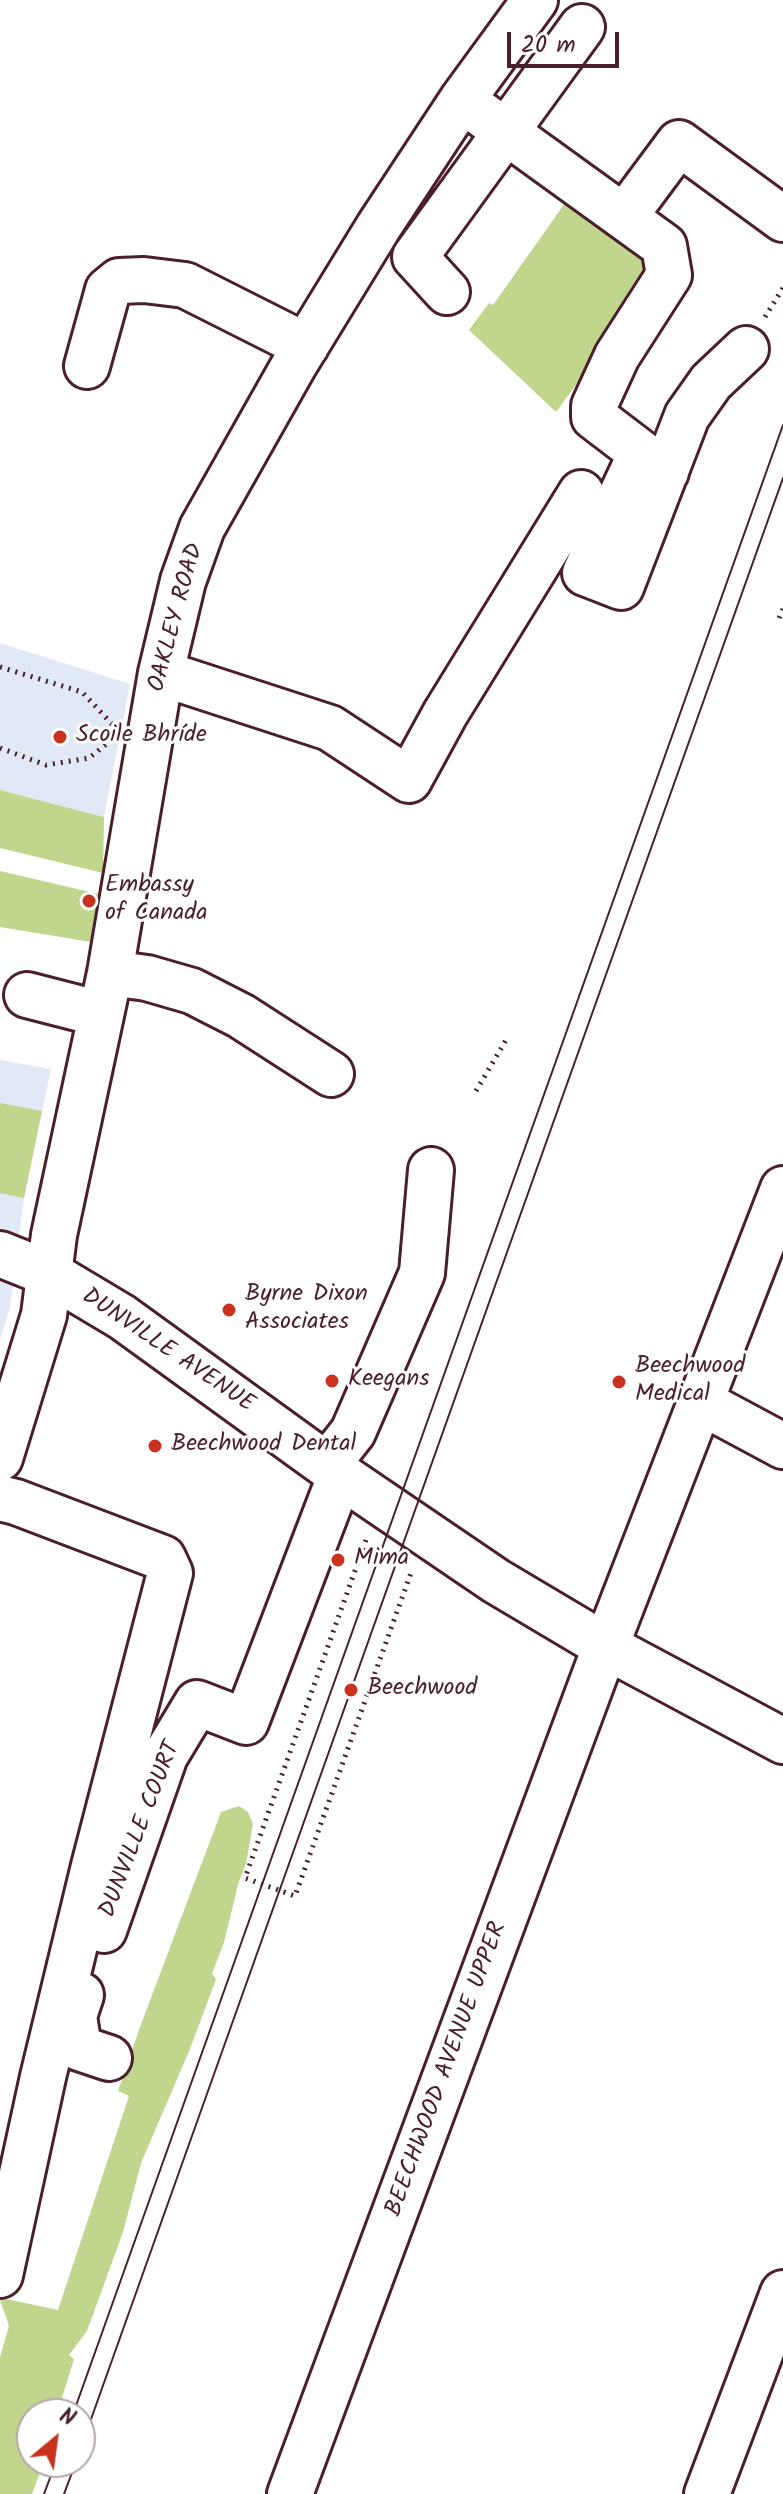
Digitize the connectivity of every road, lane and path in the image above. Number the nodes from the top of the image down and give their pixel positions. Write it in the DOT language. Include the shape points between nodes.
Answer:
graph roads {
  1 [pos="535,0"];
  2 [pos="582,27"];
  3 [pos="462,100"];
  4 [pos="506,133"];
  5 [pos="624,217"];
  6 [pos="783,219"];
  7 [pos="447,292"];
  8 [pos="306,346"];
  9 [pos="746,349"];
  10 [pos="87,366"];
  11 [pos="581,493"];
  12 [pos="783,609"];
  13 [pos="779,618"];
  14 [pos="0,667"];
  15 [pos="161,673"];
  16 [pos="136,734"];
  17 [pos="0,748"];
  18 [pos="105,994"];
  19 [pos="27,995"];
  20 [pos="506,1040"];
  21 [pos="331,1074"];
  22 [pos="476,1091"];
  23 [pos="431,1170"];
  24 [pos="783,1189"];
  25 [pos="0,1254"];
  26 [pos="50,1274"];
  27 [pos="699,1401"];
  28 [pos="783,1446"];
  29 [pos="0,1458"];
  30 [pos="335,1471"];
  31 [pos="0,1498"];
  32 [pos="366,1539"];
  33 [pos="416,1558"];
  34 [pos="180,1645"];
  35 [pos="607,1647"];
  36 [pos="201,1693"];
  37 [pos="783,1741"];
  38 [pos="109,2058"];
  39 [pos="0,2275"];
  40 [pos="783,2293"];
  41 [pos="290,2494"];
  42 [pos="707,2494"];
  1 -- 3 [label="street, OAKLEY ROAD"];
  2 -- 4 [label="street"];
  3 -- 4 [label="street"];
  3 -- 8 [label="street, OAKLEY ROAD"];
  4 -- 5 [label="street"];
  4 -- 7 [label="street" via="415,257"];
  5 -- 6 [label="street" via="679,143"];
  5 -- 9 [label="street" via="664,246 669,275 617,356 594,417 654,463 711,382"];
  8 -- 10 [label="street" via="185,285 119,281 108,290"];
  8 -- 15 [label="street, OAKLEY ROAD" via="202,528"];
  11 -- 15 [label="street" via="409,780 330,728"];
  12 -- 13 [label="path"];
  14 -- 16 [label="path" via="82,692"];
  15 -- 16 [label="street, OAKLEY ROAD"];
  16 -- 17 [label="path" via="89,758 46,765"];
  16 -- 18 [label="street, OAKLEY ROAD"];
  18 -- 19 [label="street"];
  18 -- 21 [label="street" via="147,978 192,991"];
  18 -- 26 [label="street, OAKLEY ROAD"];
  20 -- 22 [label="path"];
  23 -- 30 [label="street" via="422,1273"];
  24 -- 27 [label="street, BEECHWOOD AVENUE UPPER"];
  25 -- 26 [label="street, DUNVILLE AVENUE"];
  26 -- 29 [label="street, OAKLEY ROAD" via="44,1315"];
  26 -- 30 [label="street, DUNVILLE AVENUE" via="122,1317"];
  27 -- 28 [label="street"];
  27 -- 35 [label="street, BEECHWOOD AVENUE UPPER"];
  30 -- 35 [label="street, DUNVILLE AVENUE" via="496,1581"];
  30 -- 36 [label="street" via="324,1518 246,1722"];
  31 -- 39 [label="street" via="163,1558 170,1573 94,1866"];
  32 -- 33 [label="path" via="245,1878 295,1896"];
  34 -- 36 [label="street" via="166,1692"];
  35 -- 37 [label="street, DUNVILLE AVENUE"];
  35 -- 41 [label="street, BEECHWOOD AVENUE UPPER"];
  36 -- 38 [label="street, DUNVILLE COURT" via="165,1756 74,2016 79,2048"];
  40 -- 42 [label="street"];
}
